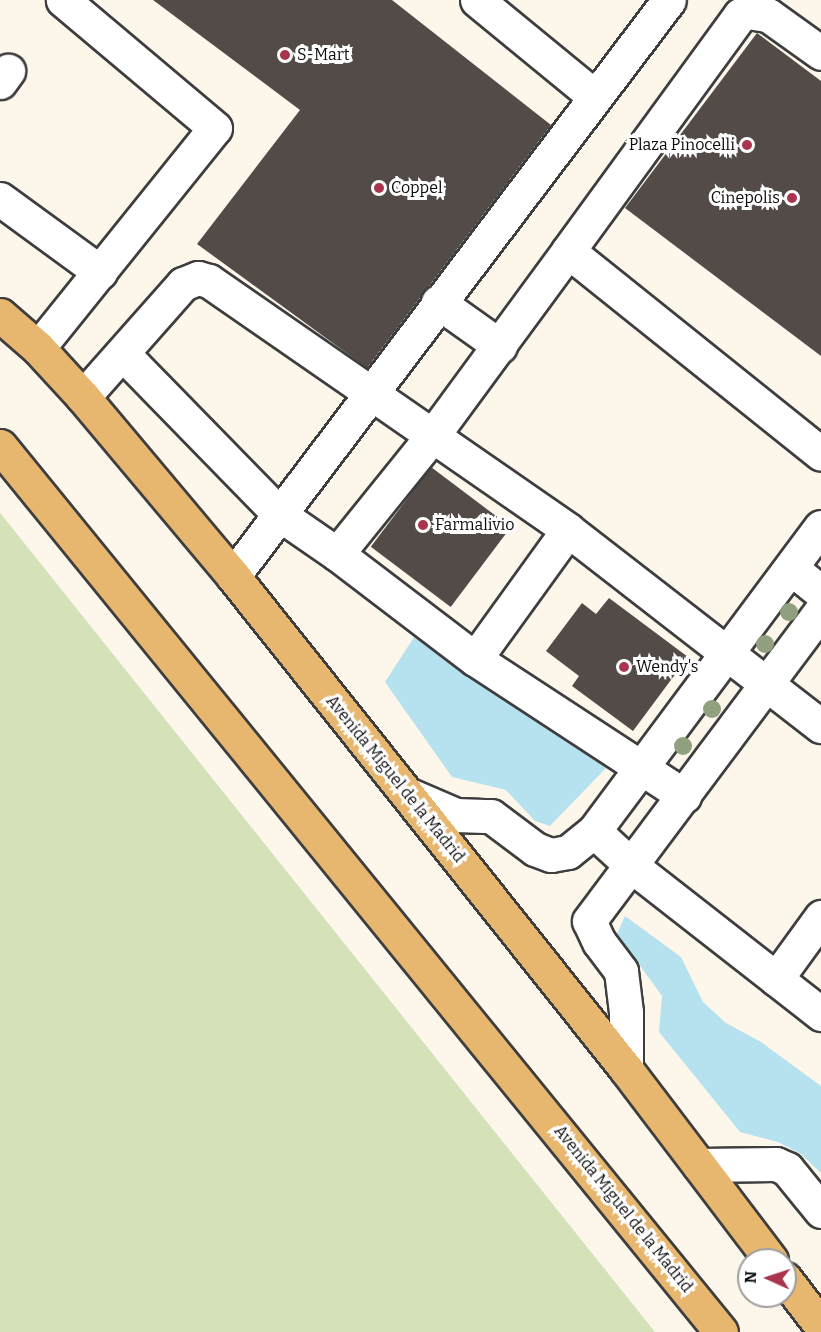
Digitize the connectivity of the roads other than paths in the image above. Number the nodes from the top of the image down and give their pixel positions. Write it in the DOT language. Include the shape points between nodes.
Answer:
graph roads {
  1 [pos="63,0"];
  2 [pos="477,0"];
  3 [pos="669,0"];
  4 [pos="821,53"];
  5 [pos="594,96"];
  6 [pos="0,199"];
  7 [pos="568,251"];
  8 [pos="100,272"];
  9 [pos="438,302"];
  10 [pos="0,315"];
  11 [pos="500,346"];
  12 [pos="38,348"];
  13 [pos="124,355"];
  14 [pos="369,393"];
  15 [pos="83,397"];
  16 [pos="433,435"];
  17 [pos="0,446"];
  18 [pos="821,454"];
  19 [pos="279,514"];
  20 [pos="821,527"];
  21 [pos="568,530"];
  22 [pos="337,554"];
  23 [pos="791,568"];
  24 [pos="233,576"];
  25 [pos="821,592"];
  26 [pos="821,611"];
  27 [pos="728,652"];
  28 [pos="475,658"];
  29 [pos="768,686"];
  30 [pos="821,726"];
  31 [pos="639,767"];
  32 [pos="407,794"];
  33 [pos="684,796"];
  34 [pos="594,831"];
  35 [pos="633,867"];
  36 [pos="821,917"];
  37 [pos="776,979"];
  38 [pos="821,1014"];
  39 [pos="626,1069"];
  40 [pos="699,1165"];
  41 [pos="821,1210"];
  42 [pos="762,1248"];
  43 [pos="797,1295"];
  44 [pos="821,1326"];
  45 [pos="721,1332"];
  1 -- 8 [label="lane" via="215,125"];
  2 -- 5 [label="lane"];
  3 -- 5 [label="lane"];
  4 -- 7 [label="lane" via="768,15 740,15"];
  5 -- 9 [label="lane"];
  6 -- 8 [label="lane"];
  7 -- 11 [label="lane"];
  7 -- 18 [label="lane"];
  8 -- 12 [label="lane"];
  9 -- 11 [label="lane"];
  9 -- 14 [label="lane"];
  10 -- 12 [label="main road, Avenida Miguel de la Madrid"];
  11 -- 16 [label="lane"];
  12 -- 15 [label="main road, Avenida Miguel de la Madrid"];
  13 -- 14 [label="lane" via="183,284 198,278 209,281"];
  13 -- 15 [label="lane"];
  13 -- 19 [label="lane"];
  14 -- 16 [label="lane"];
  14 -- 19 [label="lane"];
  15 -- 24 [label="main road, Avenida Miguel de la Madrid"];
  16 -- 21 [label="lane"];
  16 -- 22 [label="lane"];
  17 -- 45 [label="main road, Avenida Miguel de la Madrid"];
  19 -- 22 [label="lane"];
  19 -- 24 [label="lane"];
  20 -- 23 [label="lane"];
  21 -- 27 [label="lane"];
  21 -- 28 [label="lane"];
  22 -- 28 [label="lane"];
  23 -- 25 [label="lane"];
  23 -- 27 [label="lane"];
  24 -- 32 [label="main road, Avenida Miguel de la Madrid"];
  26 -- 29 [label="lane"];
  27 -- 29 [label="lane"];
  27 -- 31 [label="lane"];
  28 -- 31 [label="lane"];
  29 -- 30 [label="lane"];
  29 -- 33 [label="lane"];
  31 -- 33 [label="lane"];
  31 -- 34 [label="lane"];
  32 -- 34 [label="lane" via="456,814 491,816 535,849 551,855 568,852"];
  32 -- 39 [label="main road, Avenida Miguel de la Madrid"];
  33 -- 35 [label="lane"];
  34 -- 35 [label="lane"];
  35 -- 37 [label="lane"];
  35 -- 39 [label="lane" via="589,921 621,971"];
  36 -- 37 [label="lane"];
  37 -- 38 [label="lane"];
  39 -- 40 [label="main road, Avenida Miguel de la Madrid"];
  40 -- 41 [label="lane" via="776,1164 787,1169"];
  40 -- 42 [label="main road, Avenida Miguel de la Madrid"];
  43 -- 44 [label="main road"];
}
